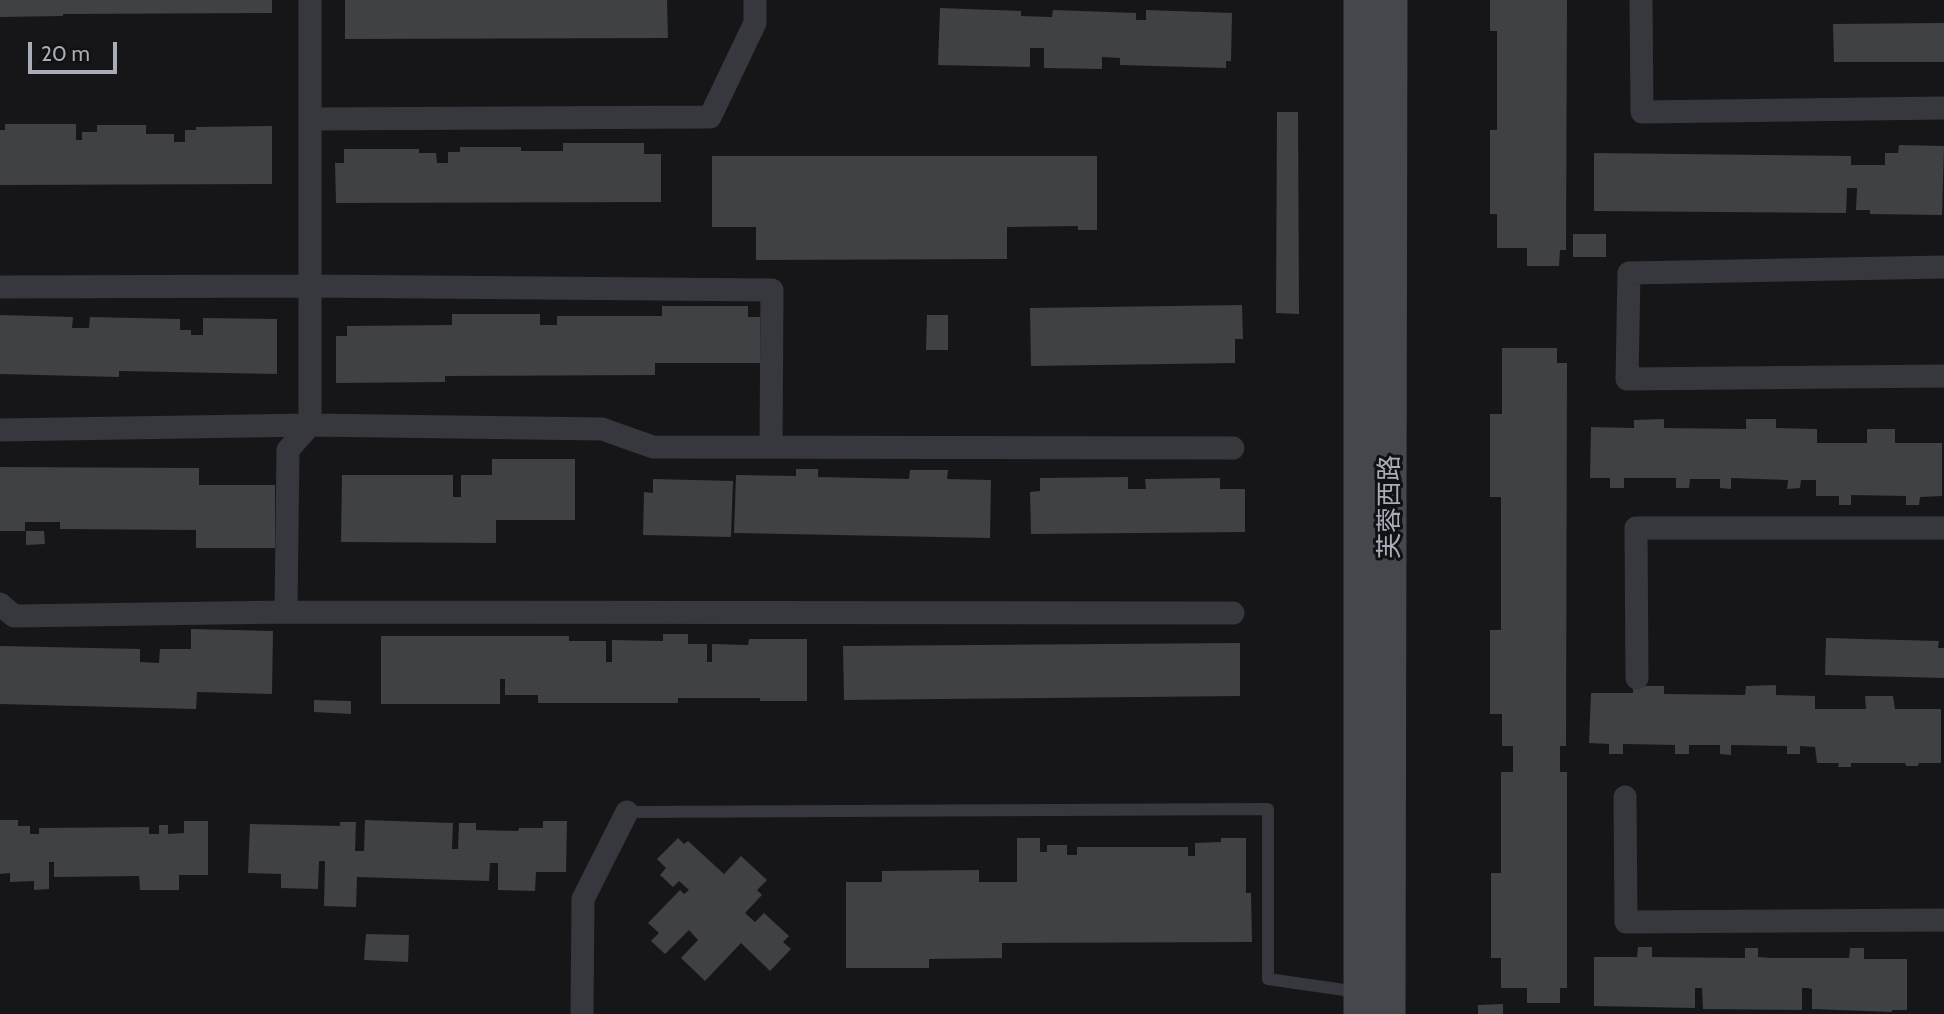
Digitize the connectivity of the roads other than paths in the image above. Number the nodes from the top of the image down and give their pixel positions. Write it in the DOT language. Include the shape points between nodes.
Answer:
graph roads {
  1 [pos="310,0"];
  2 [pos="755,0"];
  3 [pos="1360,0"];
  4 [pos="1391,0"];
  5 [pos="1641,0"];
  6 [pos="1944,108"];
  7 [pos="310,119"];
  8 [pos="1944,267"];
  9 [pos="310,286"];
  10 [pos="0,287"];
  11 [pos="1944,376"];
  12 [pos="310,425"];
  13 [pos="0,430"];
  14 [pos="771,447"];
  15 [pos="1233,448"];
  16 [pos="1944,528"];
  17 [pos="0,604"];
  18 [pos="286,612"];
  19 [pos="1233,613"];
  20 [pos="1637,678"];
  21 [pos="1625,797"];
  22 [pos="627,812"];
  23 [pos="1944,920"];
  24 [pos="1375,1000"];
  25 [pos="582,1014"];
  1 -- 7 [label="street"];
  2 -- 7 [label="street" via="755,23 710,117"];
  3 -- 24 [label="main road, 芙蓉西路"];
  4 -- 24 [label="main road, 芙蓉西路"];
  5 -- 6 [label="street" via="1642,113"];
  7 -- 9 [label="street"];
  8 -- 11 [label="street" via="1629,273 1627,379"];
  9 -- 10 [label="street"];
  9 -- 12 [label="street"];
  9 -- 14 [label="street" via="772,290"];
  12 -- 13 [label="street"];
  12 -- 14 [label="street" via="602,429 653,447"];
  12 -- 18 [label="street" via="288,450"];
  14 -- 15 [label="street"];
  16 -- 20 [label="street" via="1636,528"];
  17 -- 18 [label="street" via="14,616"];
  18 -- 19 [label="street"];
  21 -- 23 [label="street" via="1626,922"];
  22 -- 24 [label="lane" via="1268,809 1268,979"];
  22 -- 25 [label="street" via="583,899"];
}
